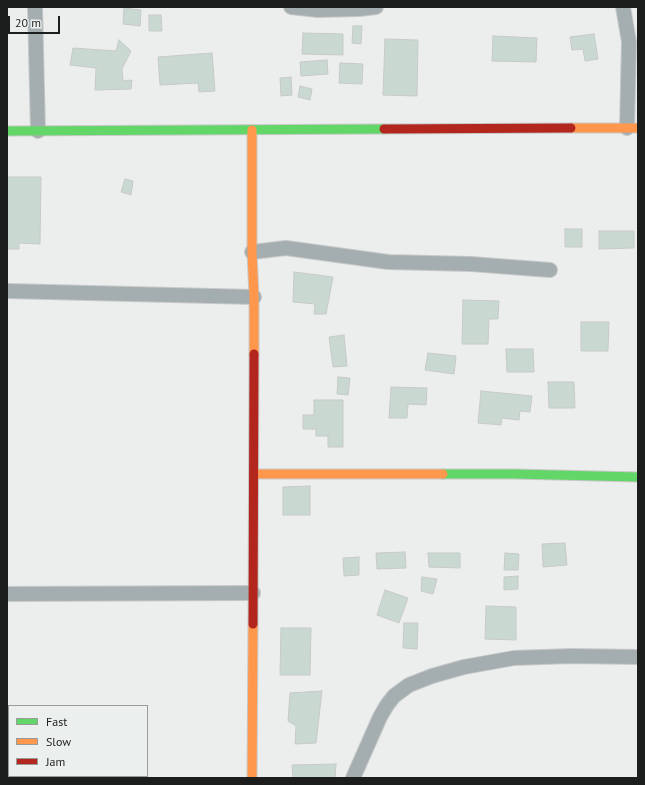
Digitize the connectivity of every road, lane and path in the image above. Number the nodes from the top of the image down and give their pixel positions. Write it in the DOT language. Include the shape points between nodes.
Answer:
graph roads {
  1 [pos="35,7"];
  2 [pos="291,7"];
  3 [pos="376,7"];
  4 [pos="623,7"];
  5 [pos="632,128"];
  6 [pos="252,130"];
  7 [pos="7,131"];
  8 [pos="38,131"];
  9 [pos="252,252"];
  10 [pos="550,270"];
  11 [pos="7,290"];
  12 [pos="254,297"];
  13 [pos="254,474"];
  14 [pos="638,477"];
  15 [pos="253,593"];
  16 [pos="7,594"];
  17 [pos="638,657"];
  18 [pos="252,778"];
  19 [pos="353,778"];
  1 -- 8 [label="street"];
  2 -- 3 [label="street" via="318,10"];
  4 -- 5 [label="street" via="629,42"];
  5 -- 6 [label="street"];
  6 -- 8 [label="street"];
  6 -- 9 [label="street"];
  7 -- 8 [label="street"];
  9 -- 10 [label="street" via="286,248 388,262 471,264"];
  9 -- 12 [label="street"];
  11 -- 12 [label="street"];
  12 -- 13 [label="street"];
  13 -- 14 [label="street" via="514,474"];
  13 -- 15 [label="street"];
  15 -- 16 [label="street"];
  15 -- 18 [label="street"];
  17 -- 19 [label="street" via="514,658 464,667 409,685 387,705"];
}
